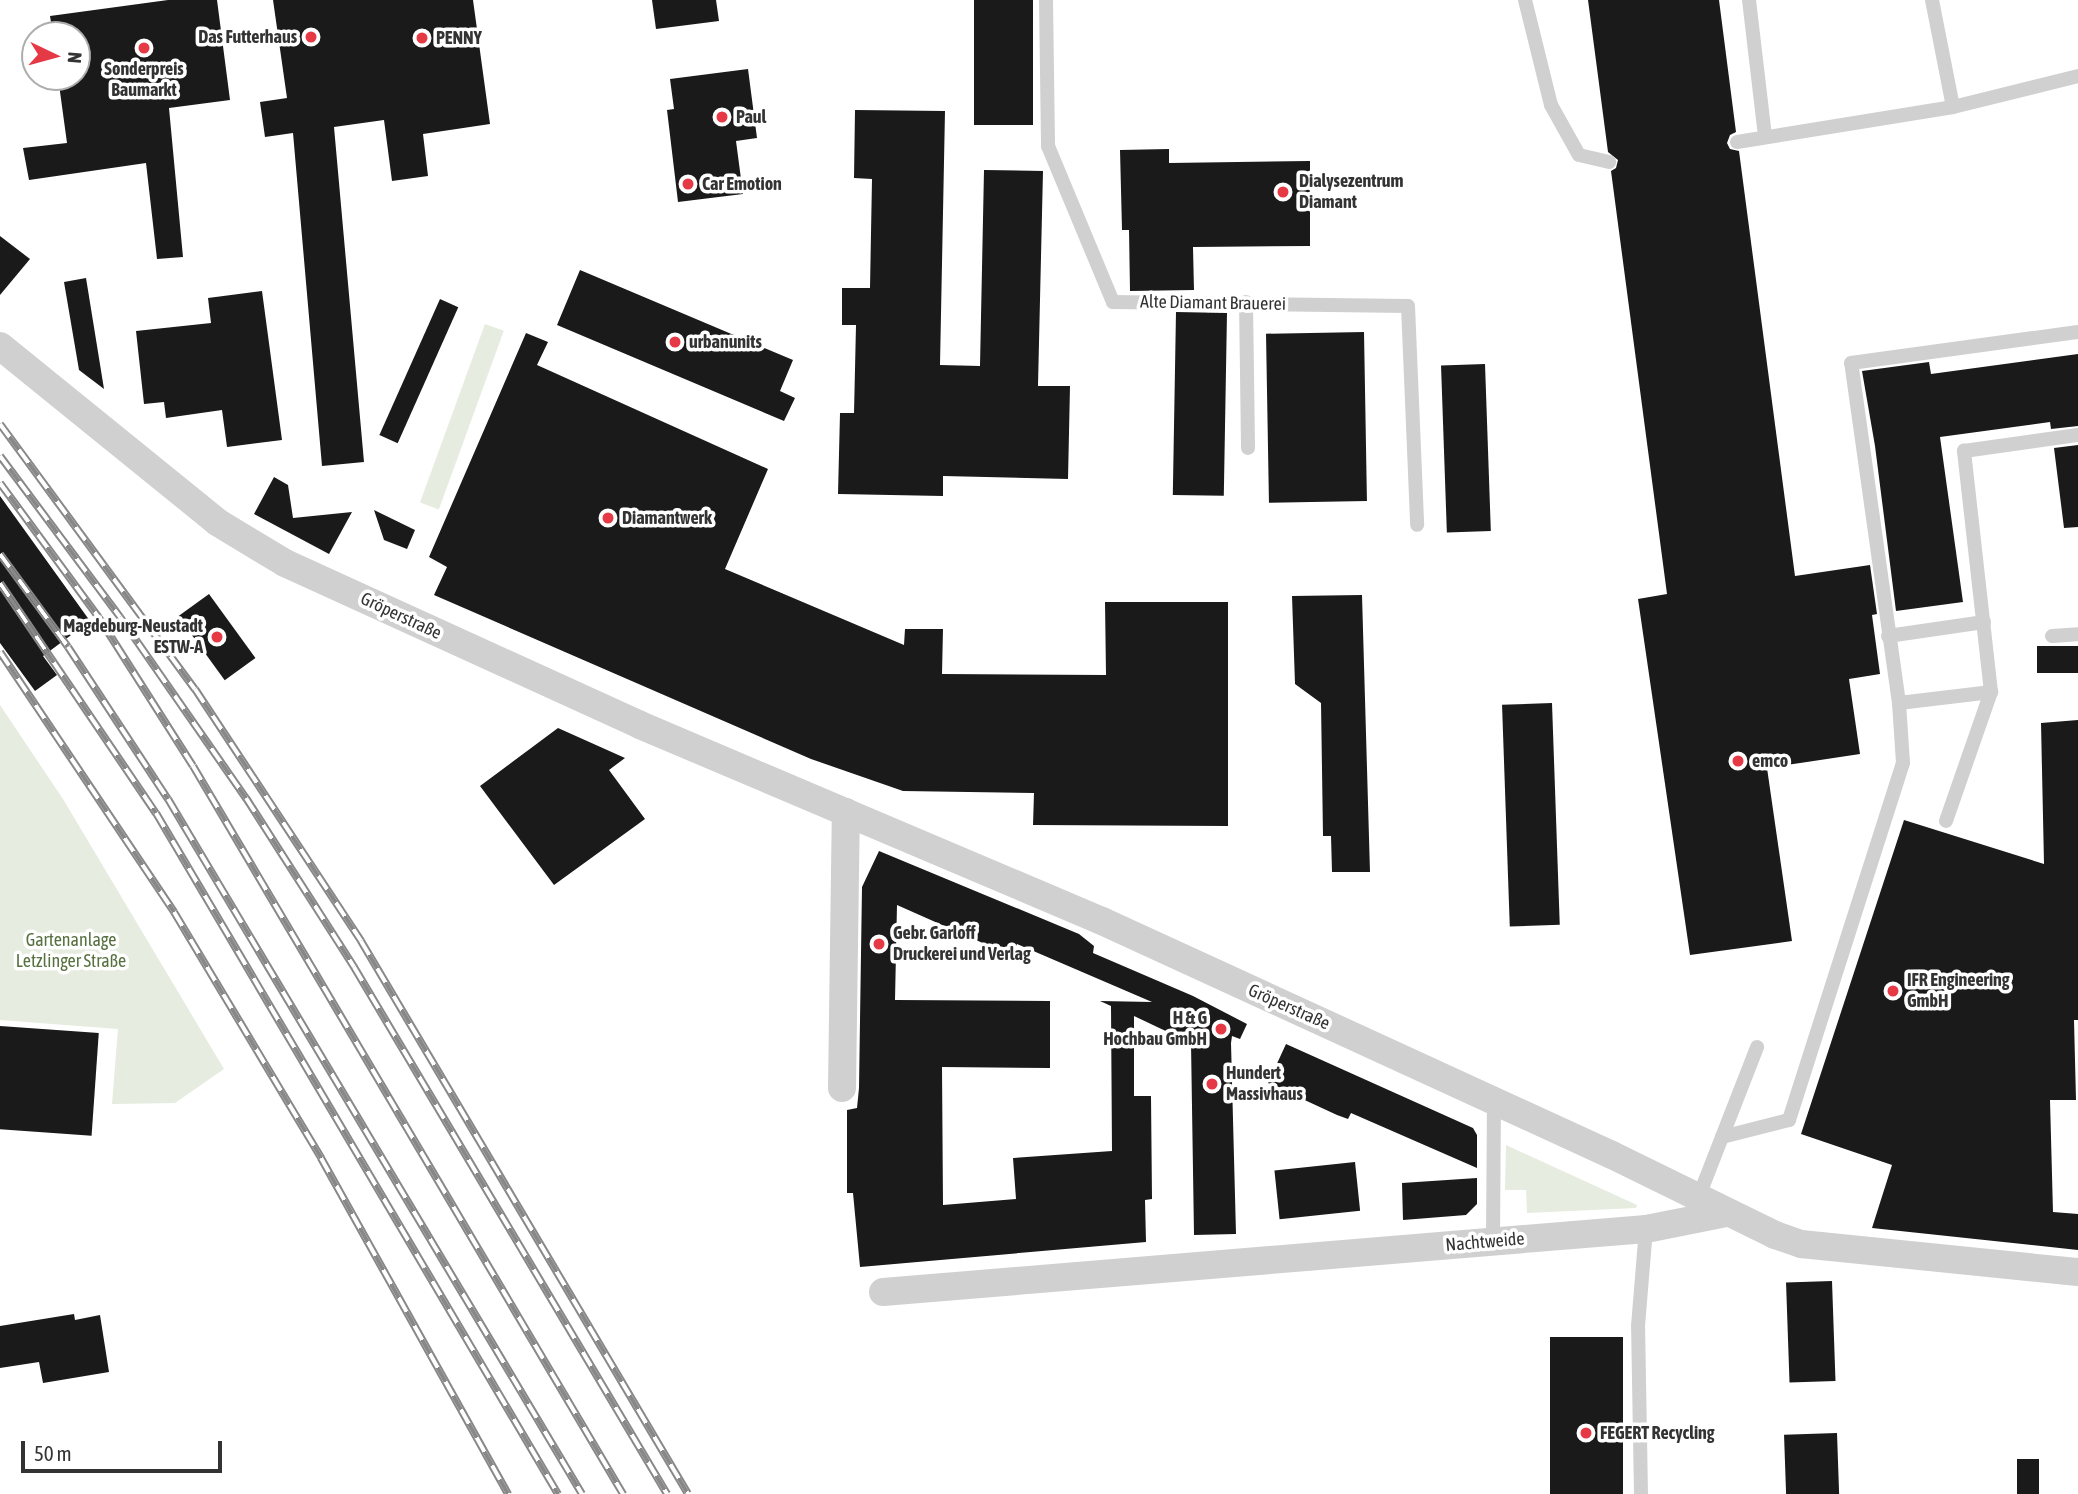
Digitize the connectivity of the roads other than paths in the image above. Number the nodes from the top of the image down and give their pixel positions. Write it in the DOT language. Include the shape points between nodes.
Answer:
graph roads {
  1 [pos="1046,0"];
  2 [pos="1525,0"];
  3 [pos="1749,0"];
  4 [pos="1932,0"];
  5 [pos="2078,76"];
  6 [pos="1953,107"];
  7 [pos="1765,137"];
  8 [pos="1737,142"];
  9 [pos="1609,162"];
  10 [pos="1246,302"];
  11 [pos="2078,332"];
  12 [pos="0,346"];
  13 [pos="2078,435"];
  14 [pos="1248,447"];
  15 [pos="1417,525"];
  16 [pos="1984,622"];
  17 [pos="2078,634"];
  18 [pos="1888,636"];
  19 [pos="2052,636"];
  20 [pos="1991,692"];
  21 [pos="1899,704"];
  22 [pos="846,812"];
  23 [pos="1946,821"];
  24 [pos="1757,1048"];
  25 [pos="842,1088"];
  26 [pos="1494,1101"];
  27 [pos="1723,1137"];
  28 [pos="1699,1196"];
  29 [pos="1727,1213"];
  30 [pos="1646,1229"];
  31 [pos="1493,1241"];
  32 [pos="2078,1272"];
  33 [pos="883,1292"];
  34 [pos="1642,1494"];
  1 -- 10 [label="lane, Alte Diamant Brauerei" via="1048,146 1113,302"];
  2 -- 9 [label="lane" via="1552,105 1579,155"];
  3 -- 7 [label="lane"];
  4 -- 6 [label="lane"];
  5 -- 6 [label="lane"];
  6 -- 7 [label="lane"];
  7 -- 8 [label="lane"];
  10 -- 14 [label="lane"];
  10 -- 15 [label="lane, Alte Diamant Brauerei" via="1408,306"];
  11 -- 18 [label="lane" via="1851,363"];
  12 -- 22 [label="street, Gröperstraße" via="256,548 640,726"];
  13 -- 16 [label="lane" via="1965,451"];
  16 -- 18 [label="lane"];
  16 -- 20 [label="lane"];
  17 -- 19 [label="lane"];
  18 -- 21 [label="lane"];
  20 -- 21 [label="lane"];
  20 -- 23 [label="lane"];
  21 -- 27 [label="lane" via="1903,763 1789,1119"];
  22 -- 25 [label="street"];
  22 -- 26 [label="street, Gröperstraße" via="1102,920"];
  24 -- 27 [label="lane"];
  26 -- 28 [label="street, Gröperstraße"];
  26 -- 31 [label="lane"];
  27 -- 28 [label="lane"];
  28 -- 29 [label="street, Gröperstraße"];
  29 -- 30 [label="street, Nachtweide"];
  29 -- 32 [label="street" via="1801,1244"];
  30 -- 31 [label="street, Nachtweide"];
  30 -- 34 [label="lane" via="1638,1326"];
  31 -- 33 [label="street, Nachtweide"];
}
